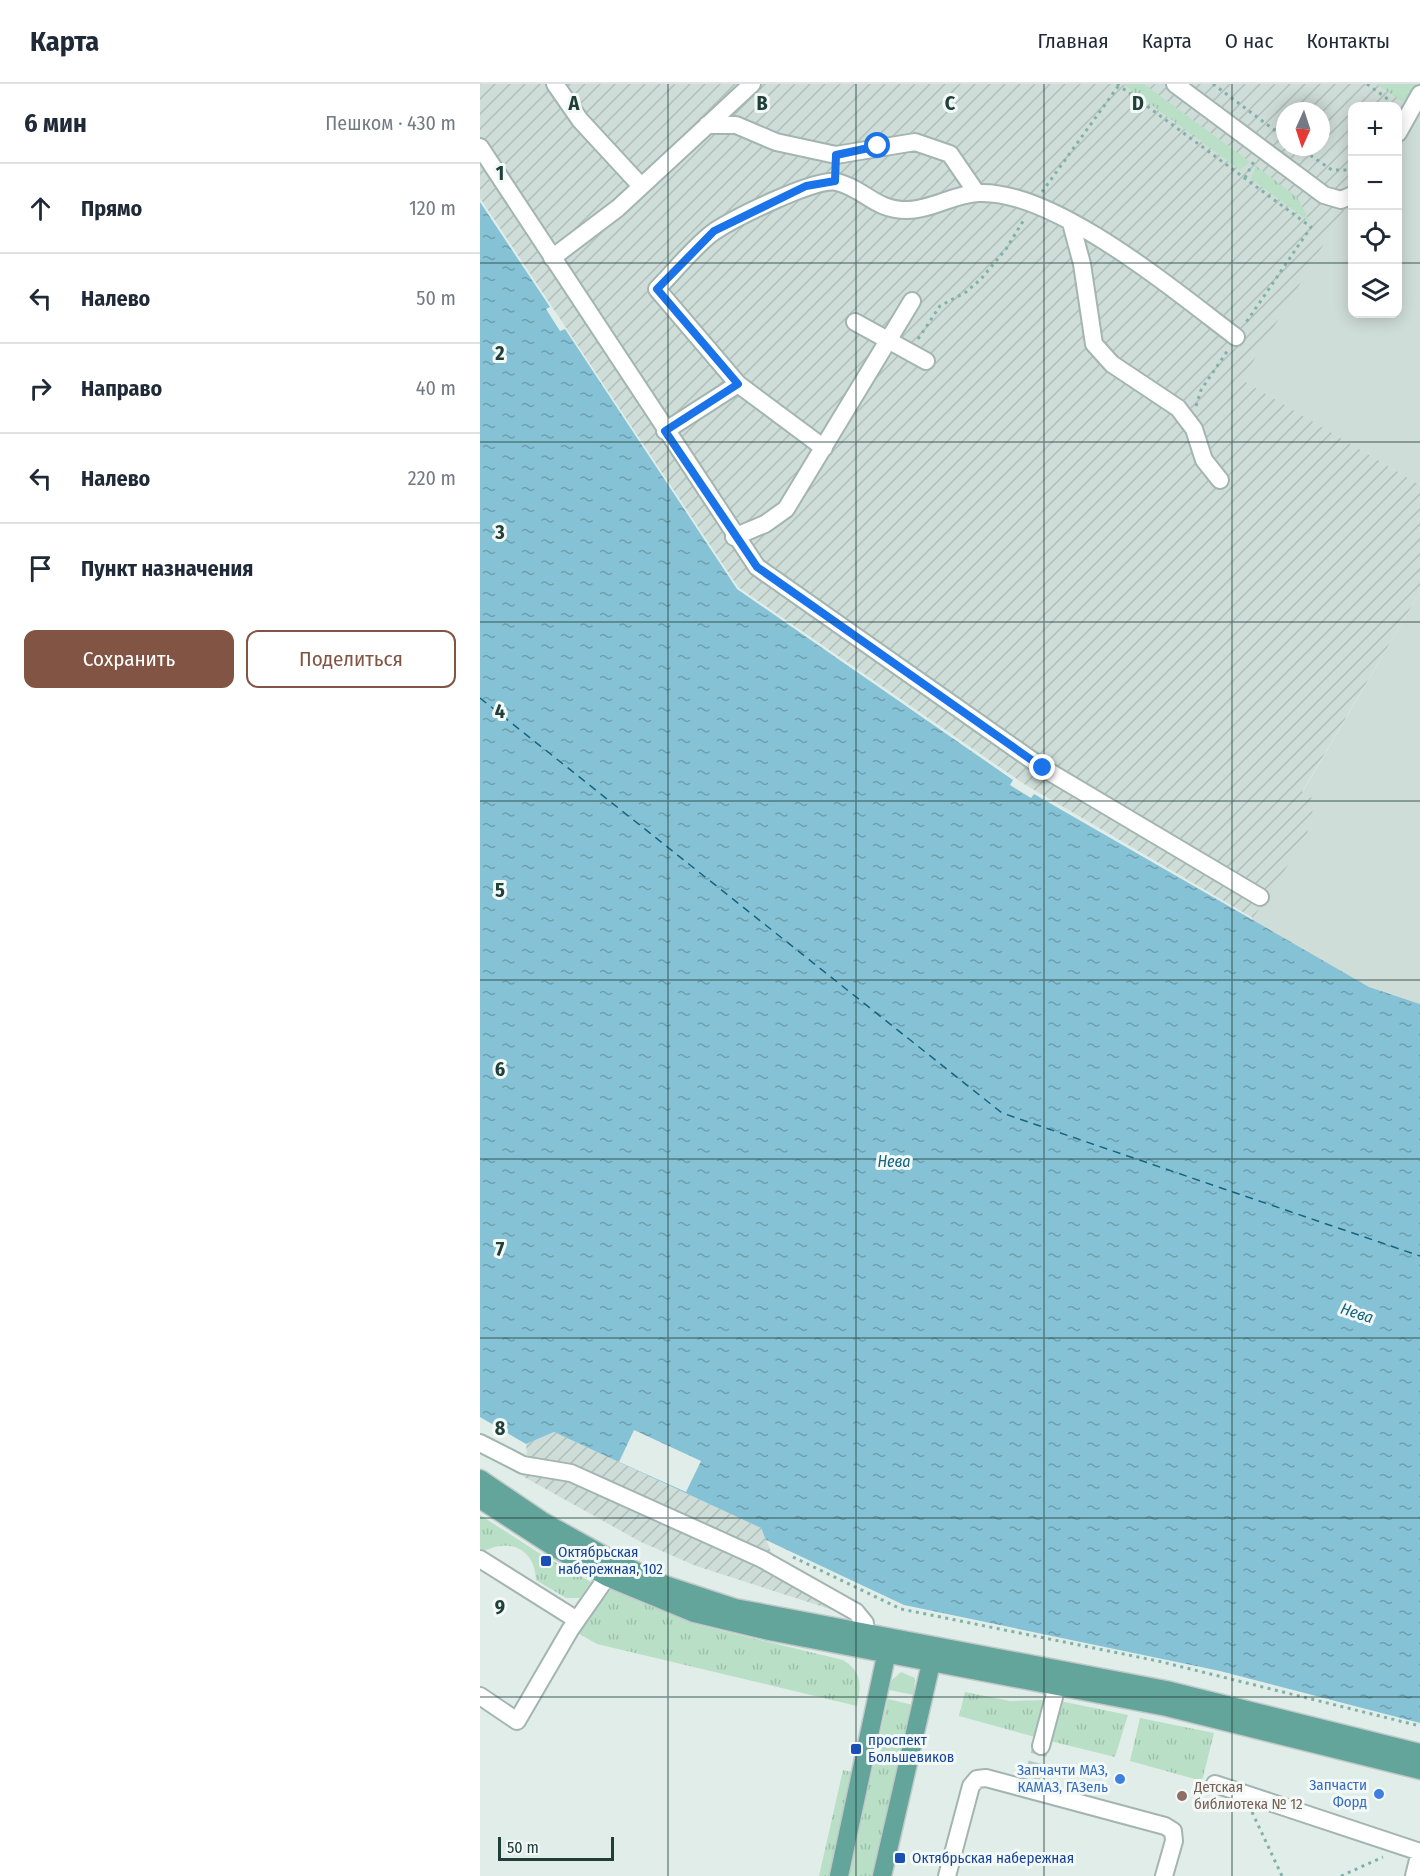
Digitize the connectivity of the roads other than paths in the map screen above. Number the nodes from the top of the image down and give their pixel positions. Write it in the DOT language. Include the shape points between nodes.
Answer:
graph roads {
  1 [pos="555,84"];
  2 [pos="752,84"];
  3 [pos="1175,84"];
  4 [pos="1420,94"];
  5 [pos="707,125"];
  6 [pos="1402,126"];
  7 [pos="480,147"];
  8 [pos="836,155"];
  9 [pos="835,181"];
  10 [pos="641,186"];
  11 [pos="976,192"];
  12 [pos="1348,197"];
  13 [pos="1071,223"];
  14 [pos="552,258"];
  15 [pos="912,301"];
  16 [pos="855,322"];
  17 [pos="1236,337"];
  18 [pos="888,340"];
  19 [pos="926,361"];
  20 [pos="738,384"];
  21 [pos="665,431"];
  22 [pos="824,448"];
  23 [pos="1220,480"];
  24 [pos="734,537"];
  25 [pos="1260,897"];
  26 [pos="480,1443"];
  27 [pos="480,1479"];
  28 [pos="480,1499"];
  29 [pos="480,1559"];
  30 [pos="607,1577"];
  31 [pos="577,1620"];
  32 [pos="864,1632"];
  33 [pos="889,1645"];
  34 [pos="933,1654"];
  35 [pos="1057,1686"];
  36 [pos="480,1696"];
  37 [pos="1041,1746"];
  38 [pos="1420,1753"];
  39 [pos="1420,1770"];
  40 [pos="1215,1784"];
  41 [pos="1420,1852"];
  42 [pos="839,1876"];
  43 [pos="882,1876"];
  44 [pos="947,1876"];
  45 [pos="1164,1876"];
  46 [pos="1414,1876"];
  1 -- 10 [label="lane" via="580,120"];
  2 -- 5 [label="lane"];
  3 -- 12 [label="lane" via="1324,195 1341,200"];
  4 -- 6 [label="lane"];
  5 -- 8 [label="lane" via="736,125 776,142"];
  5 -- 10 [label="lane"];
  7 -- 14 [label="lane"];
  8 -- 9 [label="lane"];
  8 -- 11 [label="lane" via="915,142 950,154"];
  9 -- 11 [label="lane" via="882,207 909,210"];
  9 -- 20 [label="lane" via="806,186 714,231 657,289"];
  10 -- 14 [label="lane"];
  11 -- 13 [label="lane" via="1006,194 1035,203"];
  13 -- 17 [label="lane" via="1127,254"];
  13 -- 23 [label="lane" via="1082,264 1094,344 1112,364 1178,408 1194,429 1204,460"];
  14 -- 21 [label="lane"];
  15 -- 18 [label="lane"];
  16 -- 18 [label="lane"];
  18 -- 19 [label="lane"];
  18 -- 22 [label="lane"];
  20 -- 21 [label="lane"];
  20 -- 22 [label="lane"];
  21 -- 24 [label="lane"];
  22 -- 24 [label="lane" via="786,509 765,524"];
  24 -- 25 [label="lane" via="757,567 1043,768"];
  26 -- 32 [label="lane" via="523,1465 571,1473 762,1559 856,1612 865,1623"];
  27 -- 32 [label="main road" via="542,1521 665,1585 735,1608"];
  28 -- 30 [label="main road"];
  29 -- 31 [label="lane"];
  30 -- 31 [label="lane"];
  30 -- 33 [label="main road" via="694,1613 769,1631"];
  31 -- 36 [label="lane" via="517,1720"];
  32 -- 33 [label="main road"];
  33 -- 34 [label="main road"];
  33 -- 42 [label="main road"];
  34 -- 35 [label="main road"];
  34 -- 38 [label="main road" via="1166,1690"];
  34 -- 43 [label="main road"];
  35 -- 37 [label="lane"];
  35 -- 39 [label="main road" via="1167,1707"];
  40 -- 41 [label="lane"];
  41 -- 46 [label="lane"];
  44 -- 45 [label="lane" via="971,1786 977,1779 986,1778 1030,1783 1166,1826 1173,1832 1174,1841"];
}
